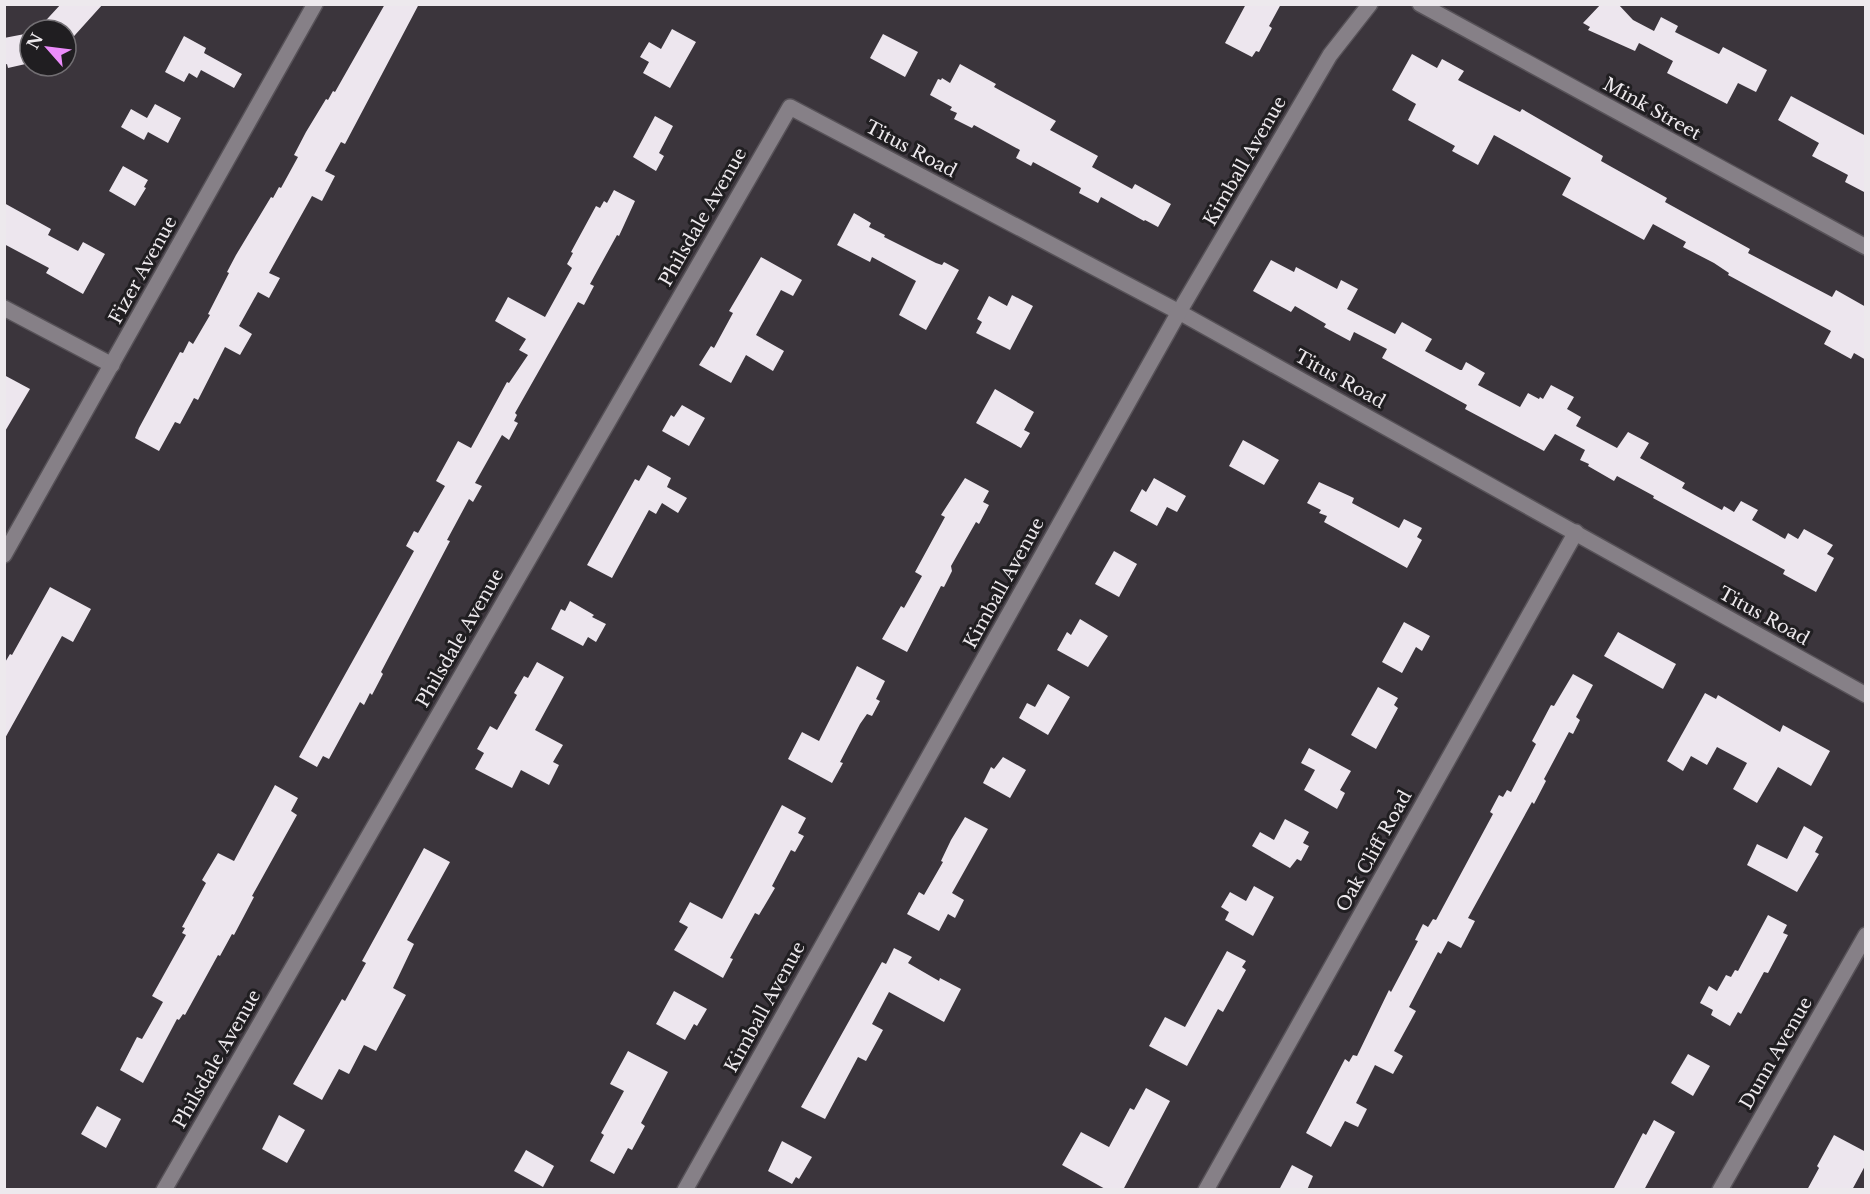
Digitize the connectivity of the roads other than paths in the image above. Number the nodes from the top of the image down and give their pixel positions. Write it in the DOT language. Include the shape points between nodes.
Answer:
graph roads {
  1 [pos="315,4"];
  2 [pos="1370,4"];
  3 [pos="1420,4"];
  4 [pos="790,107"];
  5 [pos="1866,247"];
  6 [pos="4,308"];
  7 [pos="1179,312"];
  8 [pos="112,365"];
  9 [pos="1576,532"];
  10 [pos="4,555"];
  11 [pos="1866,695"];
  12 [pos="1866,935"];
  13 [pos="164,1190"];
  14 [pos="685,1190"];
  15 [pos="1206,1190"];
  16 [pos="1720,1190"];
  1 -- 8 [label="street, Fizer Avenue"];
  2 -- 7 [label="street, Kimball Avenue" via="1330,55"];
  3 -- 5 [label="street, Mink Street"];
  4 -- 7 [label="street, Titus Road"];
  4 -- 13 [label="street, Philsdale Avenue"];
  6 -- 8 [label="street"];
  7 -- 9 [label="street, Titus Road"];
  7 -- 14 [label="street, Kimball Avenue"];
  8 -- 10 [label="street, Fizer Avenue"];
  9 -- 11 [label="street, Titus Road"];
  9 -- 15 [label="street, Oak Cliff Road"];
  12 -- 16 [label="street, Dunn Avenue"];
}
